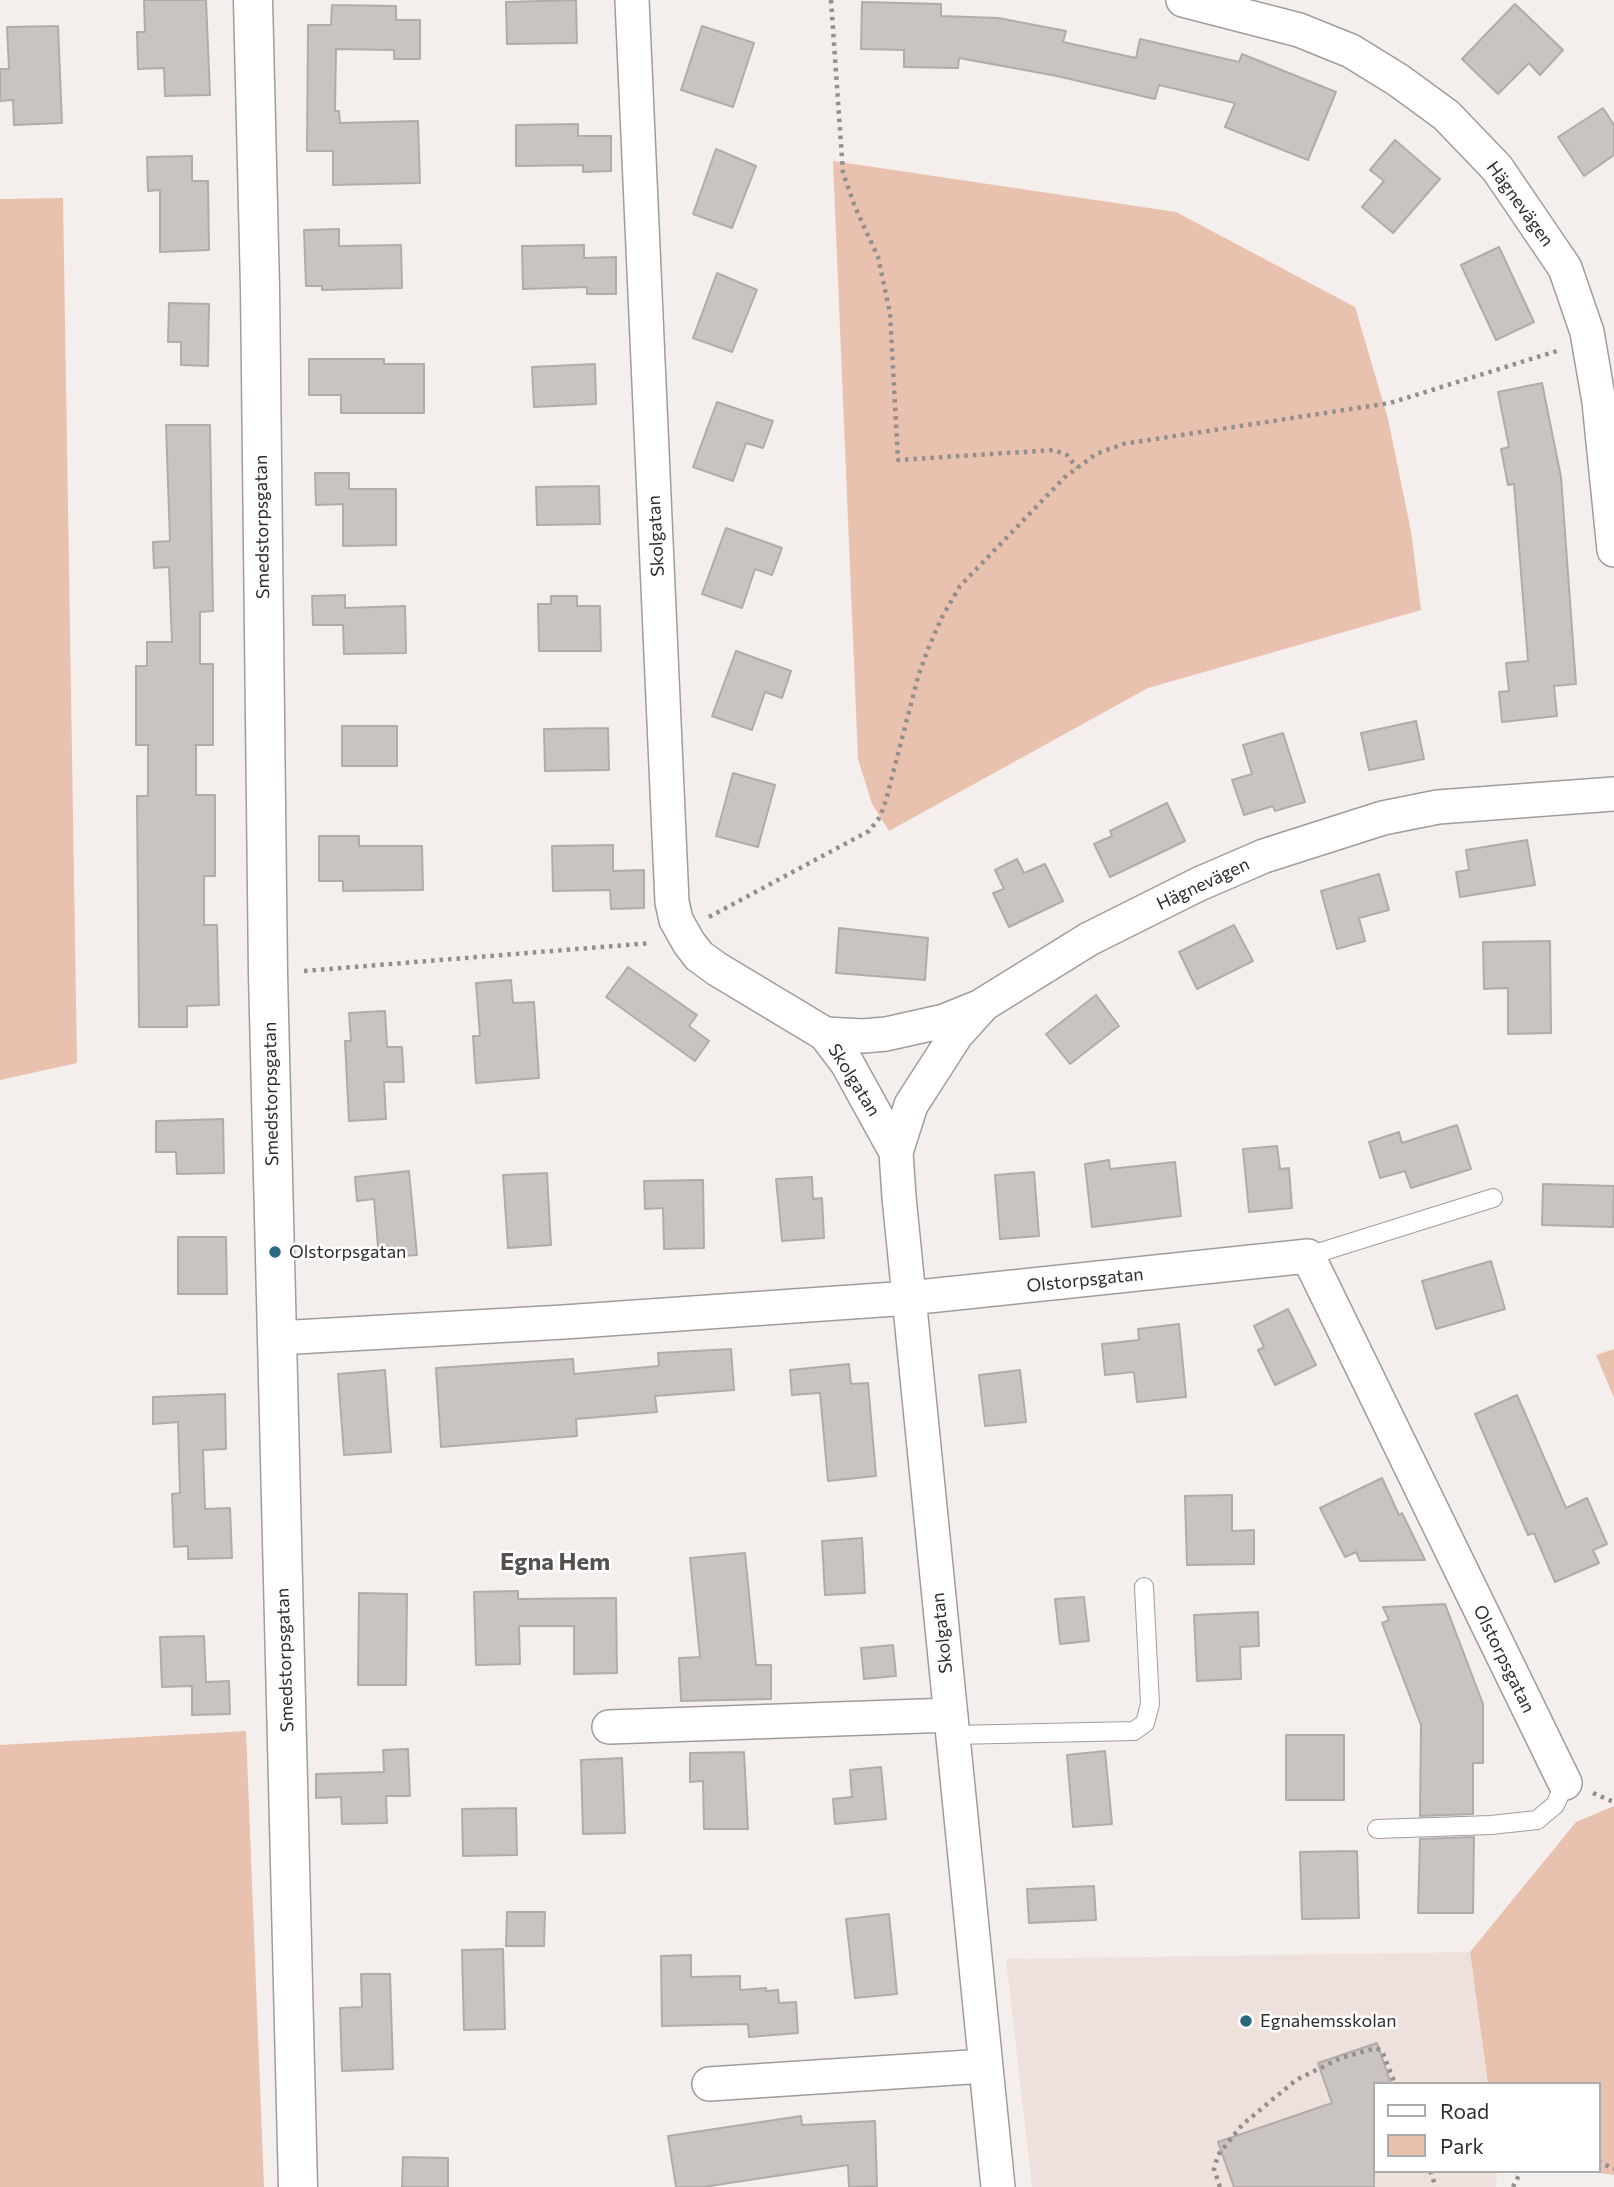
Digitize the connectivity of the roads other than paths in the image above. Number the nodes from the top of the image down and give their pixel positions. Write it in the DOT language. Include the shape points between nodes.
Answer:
graph roads {
  1 [pos="253,0"];
  2 [pos="632,0"];
  3 [pos="1183,0"];
  4 [pos="1614,550"];
  5 [pos="1614,794"];
  6 [pos="984,1004"];
  7 [pos="824,1034"];
  8 [pos="896,1152"];
  9 [pos="1493,1198"];
  10 [pos="1308,1256"];
  11 [pos="909,1298"];
  12 [pos="277,1338"];
  13 [pos="1144,1587"];
  14 [pos="952,1725"];
  15 [pos="608,1727"];
  16 [pos="1565,1783"];
  17 [pos="1377,1829"];
  18 [pos="985,2066"];
  19 [pos="709,2084"];
  20 [pos="298,2187"];
  21 [pos="998,2187"];
  1 -- 12 [label="street, Smedstorpsgatan"];
  2 -- 7 [label="street, Skolgatan" via="673,902 682,931 699,956"];
  3 -- 4 [label="street, Hägnevägen" via="1299,30 1351,51 1446,115 1497,168 1565,268 1589,342"];
  5 -- 6 [label="street, Hägnevägen" via="1438,807 1332,833 1199,884 1089,939"];
  6 -- 7 [label="street" via="944,1021 886,1034"];
  6 -- 8 [label="street, Hägnevägen" via="956,1035 911,1105"];
  7 -- 8 [label="street, Skolgatan" via="847,1063"];
  8 -- 11 [label="street, Skolgatan"];
  9 -- 10 [label="lane"];
  10 -- 11 [label="street, Olstorpsgatan"];
  10 -- 16 [label="street, Olstorpsgatan"];
  11 -- 12 [label="street, Olstorpsgatan"];
  11 -- 14 [label="street, Skolgatan"];
  12 -- 20 [label="street, Smedstorpsgatan"];
  13 -- 14 [label="lane" via="1150,1704 1145,1723 1134,1731"];
  14 -- 15 [label="street"];
  14 -- 18 [label="street, Skolgatan"];
  16 -- 17 [label="lane" via="1555,1805 1537,1821"];
  18 -- 19 [label="street"];
  18 -- 21 [label="street, Skolgatan"];
}
